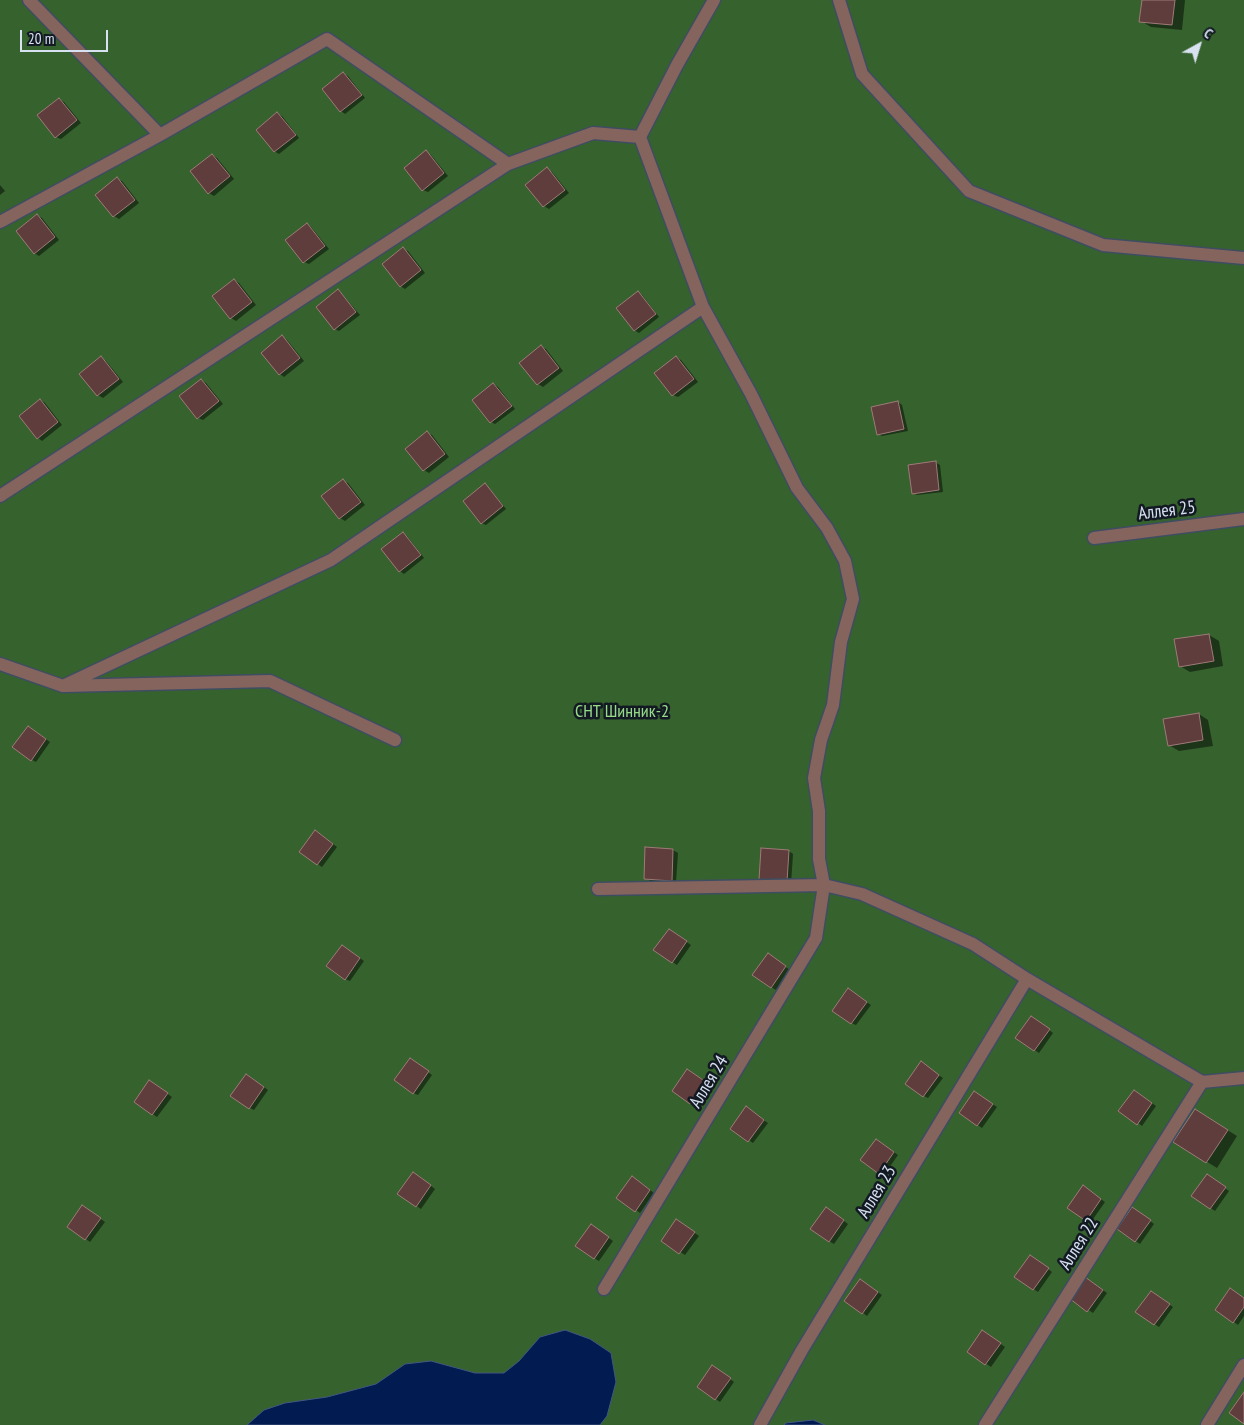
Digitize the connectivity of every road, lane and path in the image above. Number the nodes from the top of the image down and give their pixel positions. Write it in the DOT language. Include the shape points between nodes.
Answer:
graph roads {
  1 [pos="29,0"];
  2 [pos="714,0"];
  3 [pos="839,0"];
  4 [pos="160,135"];
  5 [pos="640,137"];
  6 [pos="508,164"];
  7 [pos="0,222"];
  8 [pos="1244,258"];
  9 [pos="703,307"];
  10 [pos="0,496"];
  11 [pos="1244,519"];
  12 [pos="1094,538"];
  13 [pos="0,664"];
  14 [pos="63,686"];
  15 [pos="395,740"];
  16 [pos="824,886"];
  17 [pos="598,889"];
  18 [pos="1027,979"];
  19 [pos="1244,1078"];
  20 [pos="1202,1082"];
  21 [pos="604,1290"];
  22 [pos="1244,1365"];
  23 [pos="760,1425"];
  24 [pos="985,1425"];
  25 [pos="1207,1425"];
  1 -- 4 [label="lane"];
  2 -- 5 [label="lane"];
  3 -- 8 [label="lane" via="862,74 969,191 1102,245"];
  4 -- 6 [label="lane" via="327,39"];
  4 -- 7 [label="lane"];
  5 -- 6 [label="lane" via="593,133"];
  5 -- 9 [label="lane, Аллея 24"];
  6 -- 10 [label="lane"];
  9 -- 14 [label="lane" via="332,560"];
  9 -- 16 [label="lane, Аллея 24" via="751,394 797,488 827,528 845,561 853,599 841,642 833,705 821,740 814,778"];
  11 -- 12 [label="lane, Аллея 25"];
  13 -- 14 [label="lane"];
  14 -- 15 [label="lane" via="270,681"];
  16 -- 17 [label="lane"];
  16 -- 18 [label="lane" via="862,894 973,944"];
  16 -- 21 [label="lane, Аллея 24" via="816,938"];
  18 -- 20 [label="lane"];
  18 -- 23 [label="lane, Аллея 23"];
  19 -- 20 [label="lane"];
  20 -- 24 [label="lane, Аллея 22"];
  22 -- 25 [label="lane"];
}
